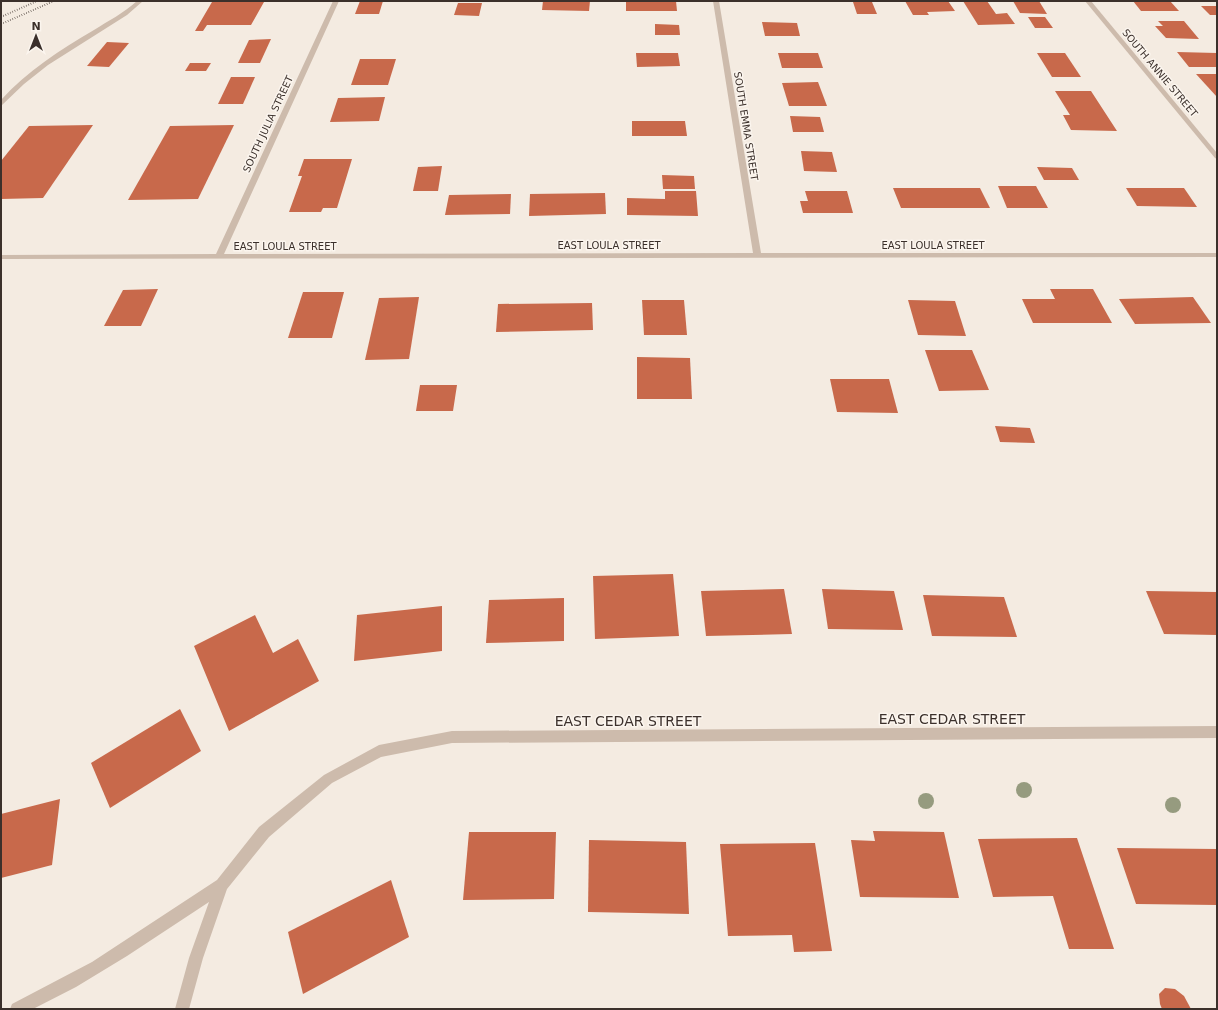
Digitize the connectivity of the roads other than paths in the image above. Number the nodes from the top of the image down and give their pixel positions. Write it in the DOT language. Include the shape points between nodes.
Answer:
graph roads {
  1 [pos="140,1"];
  2 [pos="336,1"];
  3 [pos="716,1"];
  4 [pos="1088,1"];
  5 [pos="1,104"];
  6 [pos="1217,157"];
  7 [pos="757,255"];
  8 [pos="1217,255"];
  9 [pos="219,256"];
  10 [pos="1,257"];
  11 [pos="1217,732"];
  12 [pos="222,885"];
  13 [pos="17,1009"];
  14 [pos="182,1009"];
  1 -- 5 [label="street" via="58,55"];
  2 -- 9 [label="street, SOUTH JULIA STREET"];
  3 -- 7 [label="street, SOUTH EMMA STREET"];
  4 -- 6 [label="street, SOUTH ANNIE STREET"];
  7 -- 8 [label="street, EAST LOULA STREET"];
  7 -- 9 [label="street, EAST LOULA STREET"];
  9 -- 10 [label="street, EAST LOULA STREET"];
  11 -- 12 [label="street, EAST CEDAR STREET" via="452,737 379,752 328,779 264,832"];
  12 -- 13 [label="street" via="126,950 53,993"];
  12 -- 14 [label="street, EAST CEDAR STREET" via="196,958"];
}
